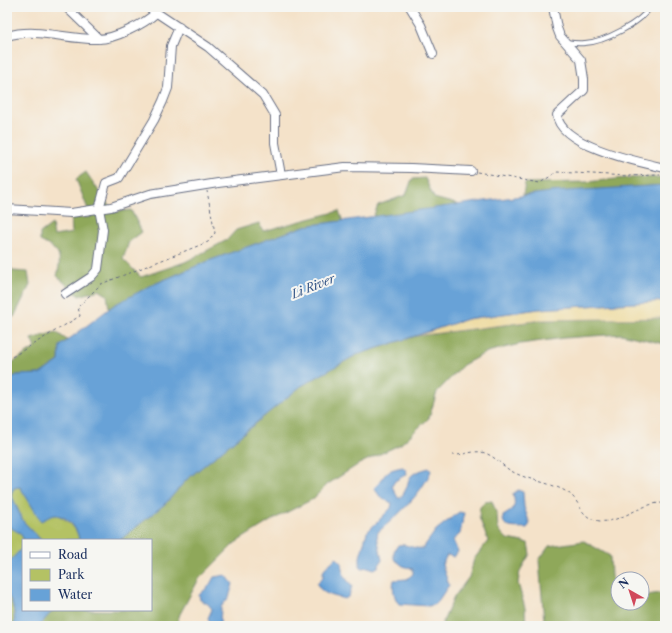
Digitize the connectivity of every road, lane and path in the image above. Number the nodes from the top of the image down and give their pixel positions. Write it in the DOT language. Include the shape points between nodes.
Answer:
graph roads {
  1 [pos="66,7"];
  2 [pos="148,7"];
  3 [pos="410,7"];
  4 [pos="554,7"];
  5 [pos="650,7"];
  6 [pos="156,13"];
  7 [pos="178,27"];
  8 [pos="7,36"];
  9 [pos="99,40"];
  10 [pos="566,42"];
  11 [pos="433,54"];
  12 [pos="665,168"];
  13 [pos="471,172"];
  14 [pos="665,174"];
  15 [pos="281,175"];
  16 [pos="206,185"];
  17 [pos="7,209"];
  18 [pos="99,209"];
  19 [pos="65,294"];
  20 [pos="7,360"];
  21 [pos="452,454"];
  22 [pos="665,507"];
  1 -- 9 [label="street"];
  2 -- 6 [label="street"];
  3 -- 11 [label="street"];
  4 -- 10 [label="street" via="557,28"];
  5 -- 10 [label="lane" via="638,21 601,40 586,43"];
  6 -- 7 [label="street"];
  6 -- 9 [label="street" via="148,21 132,29"];
  7 -- 15 [label="street" via="208,47 263,95 275,115 275,143"];
  7 -- 18 [label="street" via="171,46 168,88 163,101 119,178 106,183"];
  8 -- 9 [label="street" via="15,33 48,33"];
  10 -- 12 [label="street" via="581,60 584,90 557,115 562,129 616,156"];
  13 -- 14 [label="path" via="540,183 557,172 627,176"];
  13 -- 15 [label="street" via="345,167"];
  15 -- 16 [label="street"];
  16 -- 18 [label="street" via="150,194"];
  16 -- 20 [label="path" via="215,233 208,242 101,284 78,307 80,316"];
  17 -- 18 [label="street" via="71,213"];
  18 -- 19 [label="street" via="103,230 98,269 91,277"];
  21 -- 22 [label="path" via="485,453 513,473 569,493 585,516 602,522 653,503 660,503"];
}
